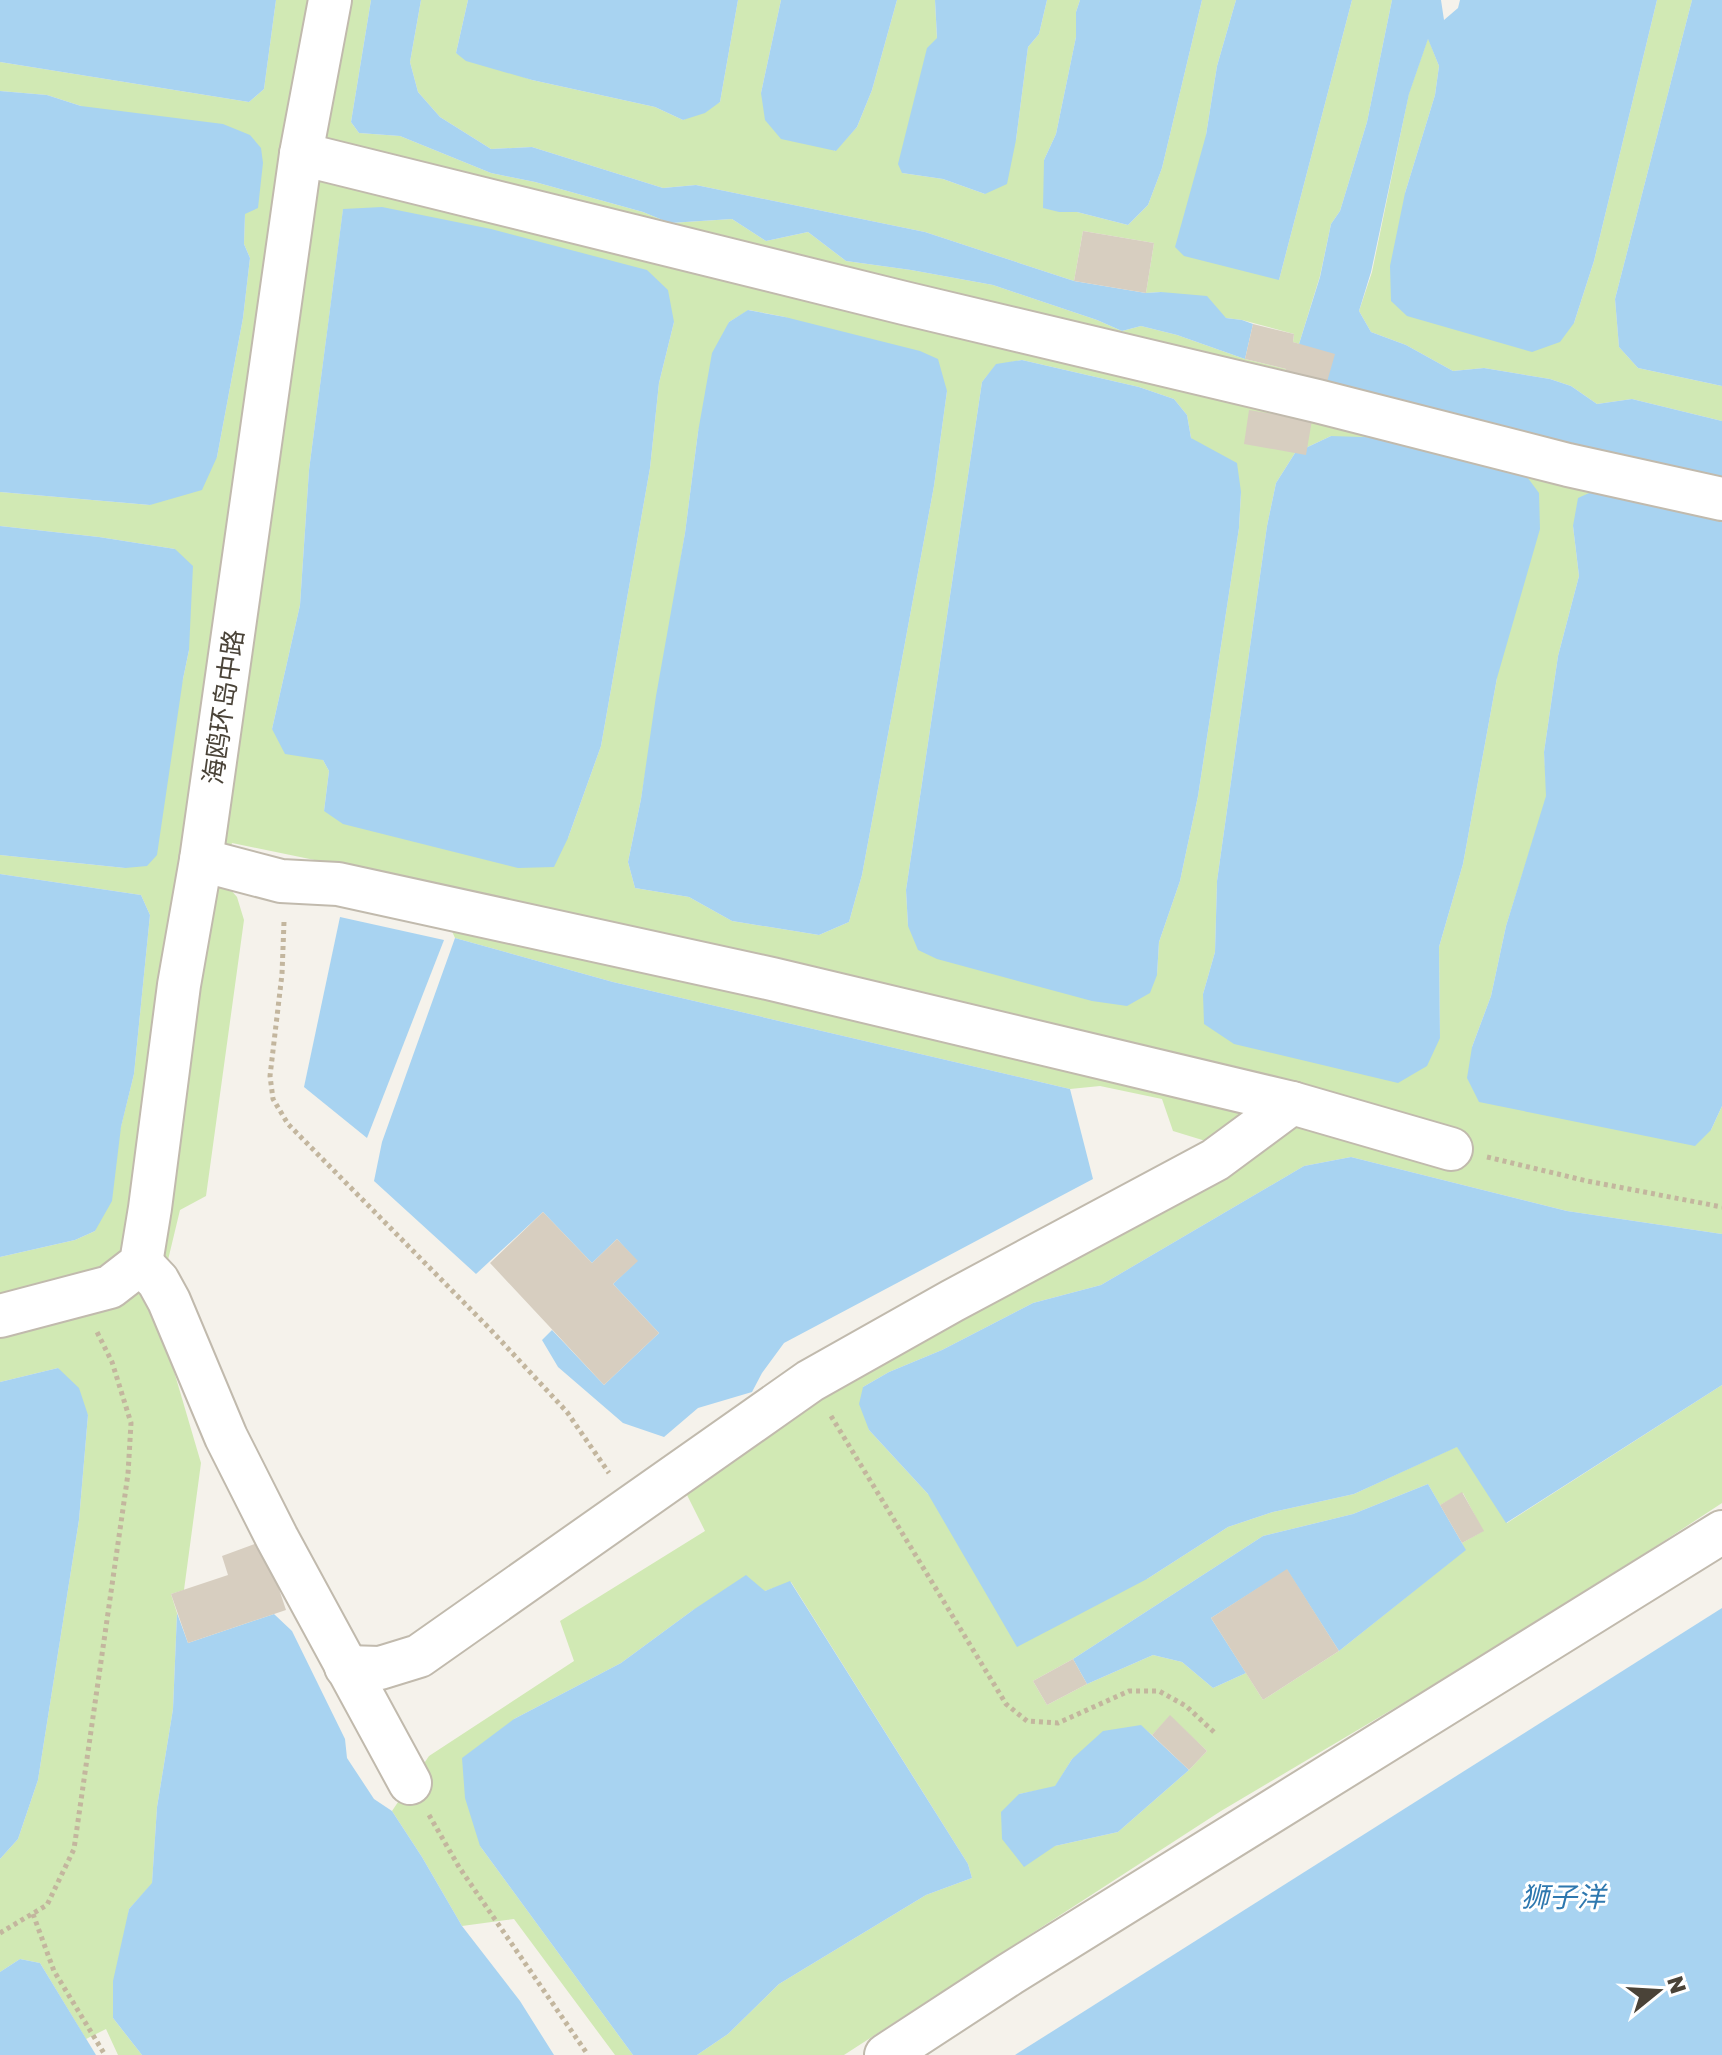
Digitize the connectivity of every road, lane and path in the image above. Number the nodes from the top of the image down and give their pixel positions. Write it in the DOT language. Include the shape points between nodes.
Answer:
graph roads {
  1 [pos="330,0"];
  2 [pos="301,154"];
  3 [pos="1722,499"];
  4 [pos="201,860"];
  5 [pos="281,881"];
  6 [pos="1292,1103"];
  7 [pos="1451,1149"];
  8 [pos="1722,1207"];
  9 [pos="141,1263"];
  10 [pos="78,1296"];
  11 [pos="0,1316"];
  12 [pos="810,1381"];
  13 [pos="628,1508"];
  14 [pos="1722,1532"];
  15 [pos="346,1667"];
  16 [pos="1215,1733"];
  17 [pos="410,1783"];
  18 [pos="33,1914"];
  19 [pos="0,1933"];
  20 [pos="105,2055"];
  21 [pos="588,2055"];
  22 [pos="886,2055"];
  1 -- 2 [label="street, 海鸥环岛中路"];
  2 -- 3 [label="street"];
  2 -- 4 [label="street, 海鸥环岛中路"];
  4 -- 5 [label="street"];
  4 -- 9 [label="street, 海鸥环岛中路"];
  5 -- 6 [label="street" via="354,887 772,979"];
  5 -- 13 [label="path" via="285,918 270,1076 273,1099 288,1124 567,1412"];
  6 -- 7 [label="street"];
  6 -- 12 [label="street" via="1215,1160"];
  7 -- 8 [label="path"];
  9 -- 10 [label="street" via="110,1287"];
  9 -- 15 [label="street" via="169,1301 226,1437"];
  10 -- 11 [label="street"];
  10 -- 18 [label="path" via="112,1362 131,1423 128,1474 74,1849 47,1905"];
  12 -- 13 [label="street"];
  12 -- 16 [label="path" via="1006,1704 1027,1721 1058,1723 1129,1691 1159,1691 1186,1706"];
  13 -- 15 [label="street" via="419,1656 380,1668"];
  14 -- 22 [label="street"];
  15 -- 17 [label="street"];
  17 -- 21 [label="path" via="459,1867"];
  18 -- 19 [label="path"];
  18 -- 20 [label="path" via="54,1971"];
}
